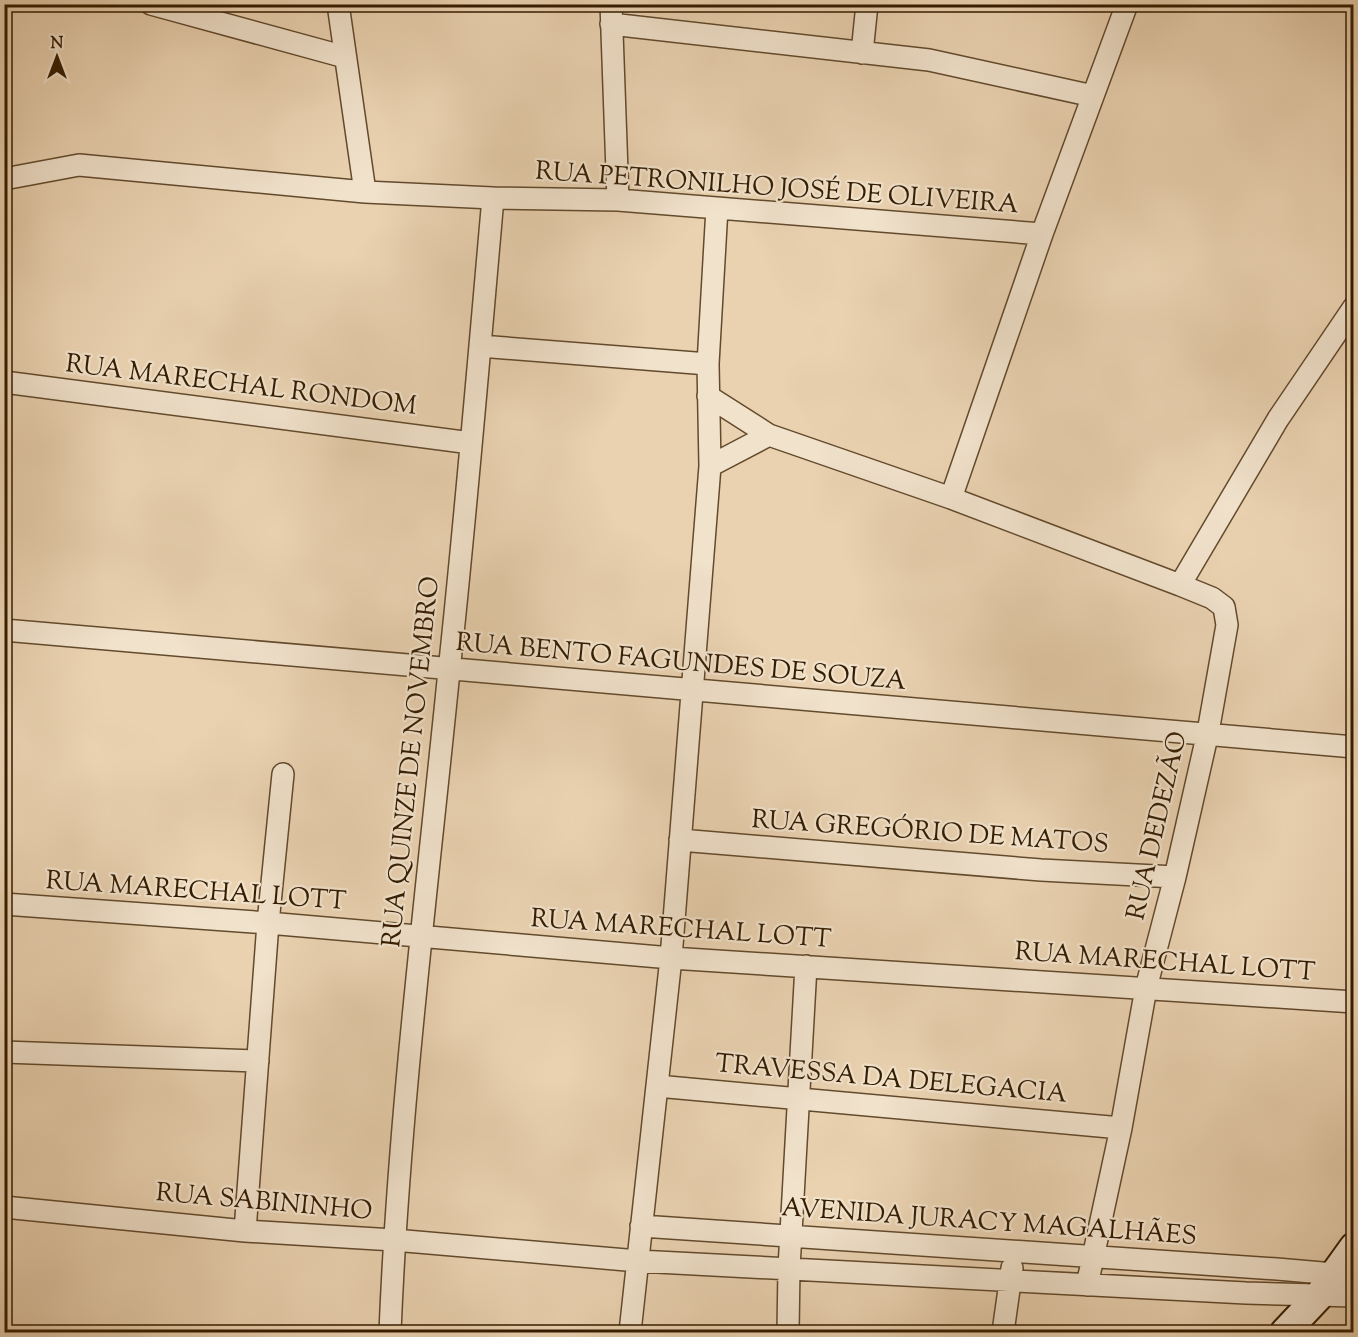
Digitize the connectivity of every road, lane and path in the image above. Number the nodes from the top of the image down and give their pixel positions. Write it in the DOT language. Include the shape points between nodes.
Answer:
graph roads {
  1 [pos="151,4"];
  2 [pos="338,4"];
  3 [pos="867,4"];
  4 [pos="1127,4"];
  5 [pos="611,14"];
  6 [pos="862,53"];
  7 [pos="345,57"];
  8 [pos="1093,96"];
  9 [pos="4,179"];
  10 [pos="365,192"];
  11 [pos="493,198"];
  12 [pos="618,200"];
  13 [pos="717,208"];
  14 [pos="1042,234"];
  15 [pos="1353,307"];
  16 [pos="480,346"];
  17 [pos="708,364"];
  18 [pos="4,382"];
  19 [pos="708,396"];
  20 [pos="769,435"];
  21 [pos="471,443"];
  22 [pos="710,466"];
  23 [pos="951,498"];
  24 [pos="1180,585"];
  25 [pos="4,630"];
  26 [pos="450,669"];
  27 [pos="693,691"];
  28 [pos="1208,732"];
  29 [pos="1353,747"];
  30 [pos="283,774"];
  31 [pos="680,840"];
  32 [pos="1175,877"];
  33 [pos="4,904"];
  34 [pos="268,922"];
  35 [pos="420,938"];
  36 [pos="671,958"];
  37 [pos="806,966"];
  38 [pos="1146,988"];
  39 [pos="1353,1002"];
  40 [pos="4,1052"];
  41 [pos="258,1061"];
  42 [pos="657,1086"];
  43 [pos="798,1099"];
  44 [pos="1121,1128"];
  45 [pos="4,1207"];
  46 [pos="641,1226"];
  47 [pos="245,1232"];
  48 [pos="790,1237"];
  49 [pos="394,1240"];
  50 [pos="1353,1247"];
  51 [pos="1014,1251"];
  52 [pos="1094,1256"];
  53 [pos="638,1261"];
  54 [pos="789,1268"];
  55 [pos="1344,1278"];
  56 [pos="1011,1281"];
  57 [pos="1087,1285"];
  58 [pos="1353,1296"];
  59 [pos="1318,1297"];
  60 [pos="390,1332"];
  61 [pos="630,1332"];
  62 [pos="788,1332"];
  63 [pos="1003,1332"];
  64 [pos="1285,1332"];
  1 -- 7 [label="street"];
  2 -- 7 [label="street"];
  3 -- 6 [label="street"];
  4 -- 8 [label="street"];
  5 -- 6 [label="street"];
  5 -- 12 [label="street"];
  6 -- 8 [label="street" via="929,60"];
  7 -- 10 [label="street"];
  8 -- 14 [label="street"];
  9 -- 10 [label="street, RUA PETRONILHO JOSÉ DE OLIVEIRA" via="79,165"];
  10 -- 11 [label="street, RUA PETRONILHO JOSÉ DE OLIVEIRA"];
  11 -- 12 [label="street, RUA PETRONILHO JOSÉ DE OLIVEIRA"];
  11 -- 16 [label="street, RUA QUINZE DE NOVEMBRO"];
  12 -- 13 [label="street, RUA PETRONILHO JOSÉ DE OLIVEIRA"];
  13 -- 14 [label="street, RUA PETRONILHO JOSÉ DE OLIVEIRA"];
  13 -- 17 [label="street"];
  14 -- 23 [label="street"];
  15 -- 24 [label="street" via="1278,419"];
  16 -- 17 [label="street"];
  16 -- 21 [label="street, RUA QUINZE DE NOVEMBRO"];
  17 -- 19 [label="street"];
  18 -- 21 [label="street, RUA MARECHAL RONDOM"];
  19 -- 20 [label="street"];
  19 -- 22 [label="street"];
  20 -- 22 [label="street"];
  20 -- 23 [label="street"];
  21 -- 26 [label="street, RUA QUINZE DE NOVEMBRO"];
  22 -- 27 [label="street"];
  23 -- 24 [label="street"];
  24 -- 28 [label="street, RUA DEDEZÃO" via="1220,603 1226,612"];
  25 -- 26 [label="street, RUA BENTO FAGUNDES DE SOUZA"];
  26 -- 27 [label="street, RUA BENTO FAGUNDES DE SOUZA"];
  26 -- 35 [label="street, RUA QUINZE DE NOVEMBRO"];
  27 -- 28 [label="street, RUA BENTO FAGUNDES DE SOUZA"];
  27 -- 31 [label="street"];
  28 -- 29 [label="street, RUA BENTO FAGUNDES DE SOUZA"];
  28 -- 32 [label="street, RUA DEDEZÃO"];
  30 -- 34 [label="street"];
  31 -- 32 [label="street, RUA GREGÓRIO DE MATOS" via="1041,870"];
  31 -- 36 [label="street"];
  32 -- 38 [label="street, RUA DEDEZÃO"];
  33 -- 34 [label="street, RUA MARECHAL LOTT"];
  34 -- 35 [label="street, RUA MARECHAL LOTT"];
  34 -- 41 [label="street"];
  35 -- 36 [label="street, RUA MARECHAL LOTT"];
  35 -- 49 [label="street, RUA QUINZE DE NOVEMBRO"];
  36 -- 37 [label="street, RUA MARECHAL LOTT"];
  36 -- 42 [label="street"];
  37 -- 38 [label="street, RUA MARECHAL LOTT"];
  37 -- 43 [label="street"];
  38 -- 39 [label="street, RUA MARECHAL LOTT"];
  38 -- 44 [label="street, RUA DEDEZÃO"];
  40 -- 41 [label="street"];
  41 -- 47 [label="street"];
  42 -- 43 [label="street, TRAVESSA DA DELEGACIA"];
  42 -- 46 [label="street"];
  43 -- 44 [label="street, TRAVESSA DA DELEGACIA"];
  43 -- 48 [label="street"];
  44 -- 52 [label="street, RUA DEDEZÃO"];
  45 -- 47 [label="street, RUA SABININHO"];
  46 -- 48 [label="street, AVENIDA JURACY MAGALHÃES"];
  46 -- 53 [label="street"];
  47 -- 49 [label="street, RUA SABININHO"];
  48 -- 51 [label="street, AVENIDA JURACY MAGALHÃES"];
  48 -- 54 [label="street"];
  49 -- 53 [label="street, RUA SABININHO"];
  49 -- 60 [label="street, RUA QUINZE DE NOVEMBRO"];
  50 -- 55 [label="main road"];
  51 -- 52 [label="street, AVENIDA JURACY MAGALHÃES"];
  51 -- 56 [label="street"];
  52 -- 55 [label="street, AVENIDA JURACY MAGALHÃES"];
  52 -- 57 [label="street, RUA DEDEZÃO"];
  53 -- 54 [label="street, AVENIDA JURACY MAGALHÃES"];
  53 -- 61 [label="street"];
  54 -- 56 [label="street, AVENIDA JURACY MAGALHÃES"];
  54 -- 62 [label="street"];
  55 -- 59 [label="main road"];
  56 -- 57 [label="street, AVENIDA JURACY MAGALHÃES"];
  56 -- 63 [label="street"];
  57 -- 59 [label="street, AVENIDA JURACY MAGALHÃES"];
  58 -- 59 [label="street, AVENIDA JURACY MAGALHÃES"];
  59 -- 64 [label="main road"];
}
